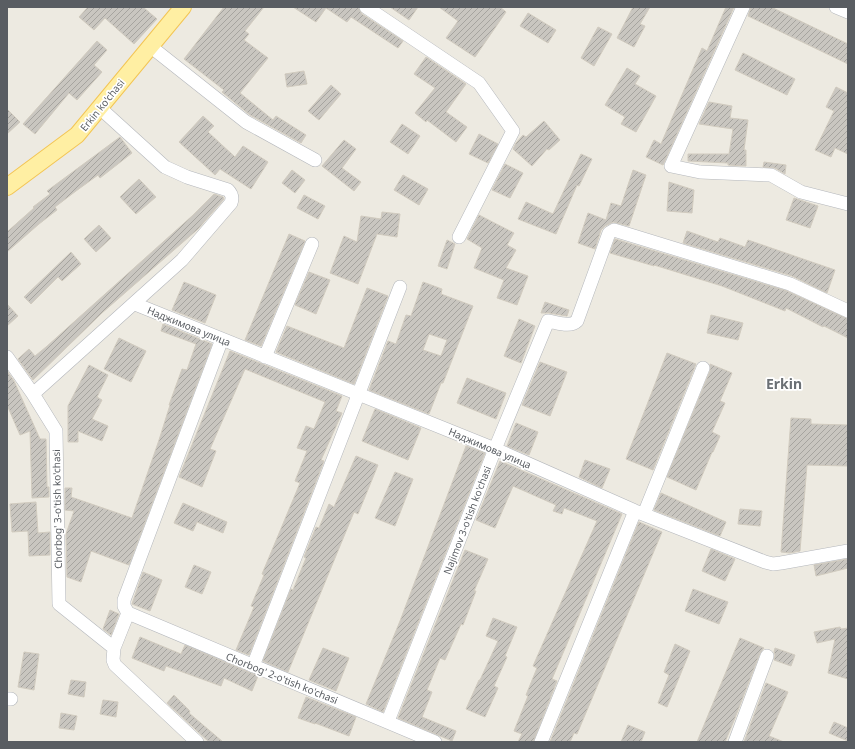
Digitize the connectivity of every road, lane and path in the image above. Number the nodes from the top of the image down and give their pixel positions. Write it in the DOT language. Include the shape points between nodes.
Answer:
graph roads {
  1 [pos="183,7"];
  2 [pos="366,7"];
  3 [pos="743,7"];
  4 [pos="836,7"];
  5 [pos="848,12"];
  6 [pos="150,46"];
  7 [pos="100,108"];
  8 [pos="315,160"];
  9 [pos="7,187"];
  10 [pos="848,204"];
  11 [pos="459,236"];
  12 [pos="312,244"];
  13 [pos="400,287"];
  14 [pos="135,304"];
  15 [pos="848,311"];
  16 [pos="222,339"];
  17 [pos="7,357"];
  18 [pos="265,357"];
  19 [pos="703,368"];
  20 [pos="33,394"];
  21 [pos="359,395"];
  22 [pos="494,449"];
  23 [pos="639,513"];
  24 [pos="848,551"];
  25 [pos="128,613"];
  26 [pos="114,648"];
  27 [pos="767,656"];
  28 [pos="253,666"];
  29 [pos="388,721"];
  30 [pos="197,742"];
  31 [pos="435,742"];
  32 [pos="541,742"];
  33 [pos="735,742"];
  1 -- 6 [label="main road, Erkin ko'chasi"];
  2 -- 11 [label="street" via="479,83 513,131"];
  3 -- 10 [label="street" via="671,166 700,172 771,175 801,192"];
  4 -- 5 [label="street"];
  6 -- 7 [label="main road, Erkin ko'chasi"];
  6 -- 8 [label="street" via="246,122"];
  7 -- 9 [label="main road, Erkin ko'chasi" via="78,135"];
  7 -- 14 [label="street" via="165,167 228,190 232,196 231,203 182,260"];
  12 -- 18 [label="street"];
  13 -- 21 [label="street"];
  14 -- 16 [label="street, Наджимова улица"];
  14 -- 20 [label="street"];
  15 -- 22 [label="street, Najimov 3-o'tish ko'chasi" via="790,284 614,230 609,233 577,321 574,324 548,321"];
  16 -- 18 [label="street, Наджимова улица"];
  16 -- 25 [label="street" via="124,600"];
  17 -- 20 [label="street, Chorbog' 3-o'tish ko'chasi"];
  18 -- 21 [label="street, Наджимова улица"];
  19 -- 23 [label="street"];
  20 -- 26 [label="street, Chorbog' 3-o'tish ko'chasi" via="56,431 59,604"];
  21 -- 22 [label="street, Наджимова улица"];
  21 -- 28 [label="street"];
  22 -- 23 [label="street, Наджимова улица"];
  22 -- 29 [label="street, Najimov 3-o'tish ko'chasi"];
  23 -- 24 [label="street, Наджимова улица" via="773,564"];
  23 -- 32 [label="street"];
  25 -- 26 [label="street"];
  25 -- 28 [label="street, Chorbog' 2-o'tish ko'chasi"];
  26 -- 30 [label="street" via="116,665"];
  27 -- 33 [label="street"];
  28 -- 29 [label="street, Chorbog' 2-o'tish ko'chasi"];
  29 -- 31 [label="street, Chorbog' 2-o'tish ko'chasi"];
}
